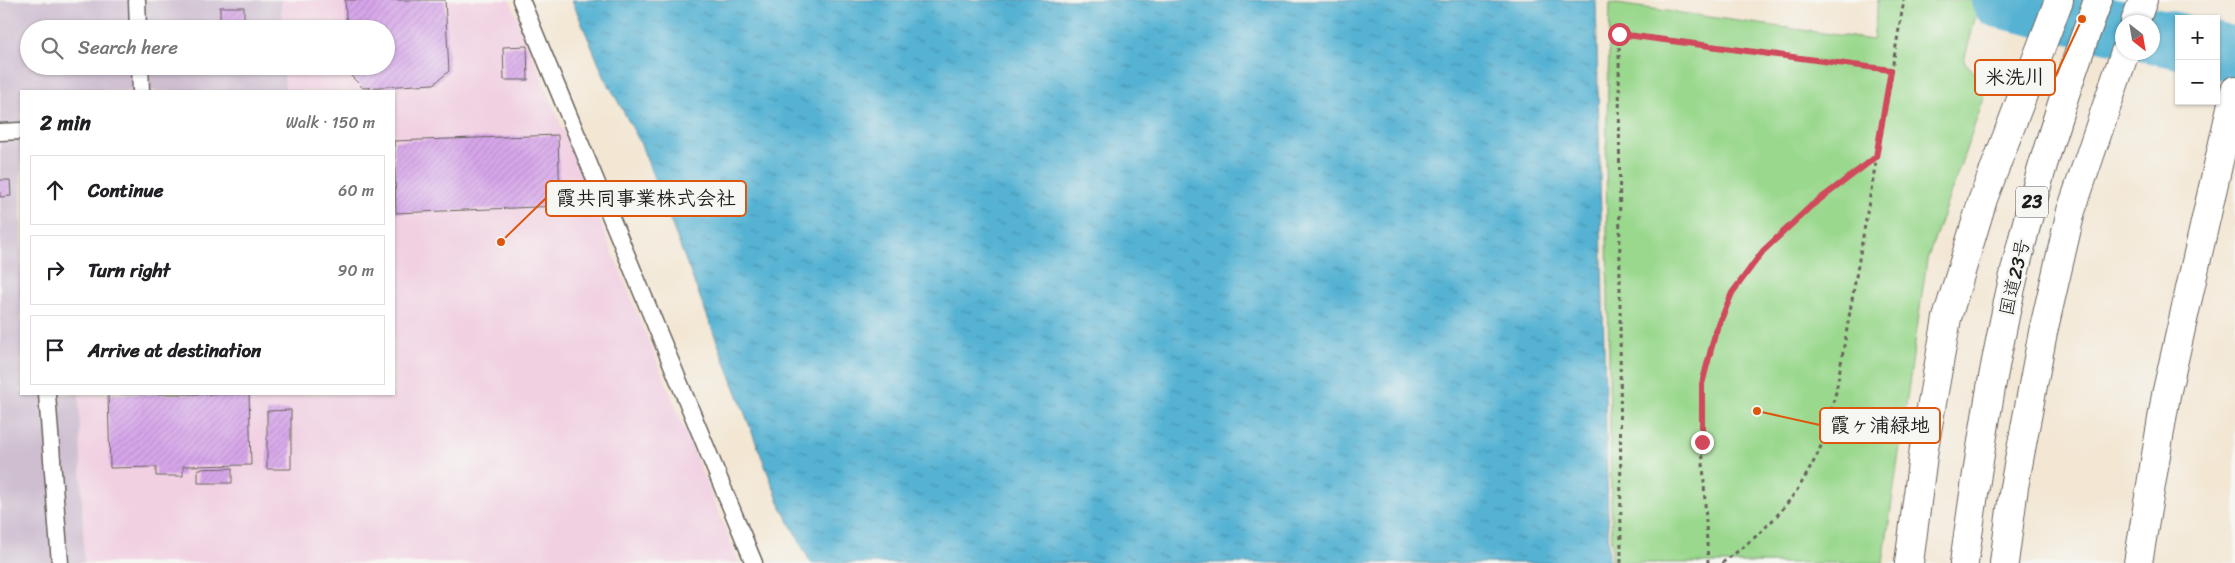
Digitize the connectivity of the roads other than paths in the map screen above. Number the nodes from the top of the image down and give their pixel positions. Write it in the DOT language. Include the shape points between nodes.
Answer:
graph roads {
  1 [pos="137,0"];
  2 [pos="521,0"];
  3 [pos="2059,0"];
  4 [pos="2098,0"];
  5 [pos="2143,0"];
  6 [pos="2138,15"];
  7 [pos="138,20"];
  8 [pos="2121,60"];
  9 [pos="140,75"];
  10 [pos="141,90"];
  11 [pos="2234,95"];
  12 [pos="20,131"];
  13 [pos="0,132"];
  14 [pos="47,395"];
  15 [pos="60,563"];
  16 [pos="754,563"];
  17 [pos="1908,563"];
  18 [pos="1964,563"];
  19 [pos="2004,563"];
  20 [pos="2138,563"];
  1 -- 7 [label="lane"];
  2 -- 16 [label="lane"];
  3 -- 17 [label="highway" via="1983,199 1947,318"];
  4 -- 18 [label="highway, 国道23号 / 23" via="2070,76 2032,200 2002,330"];
  5 -- 6 [label="highway"];
  8 -- 19 [label="highway, 23" via="2071,211 2043,332 2014,487"];
  9 -- 10 [label="lane"];
  11 -- 20 [label="highway" via="2166,395"];
  12 -- 13 [label="lane"];
  14 -- 15 [label="lane"];
}
